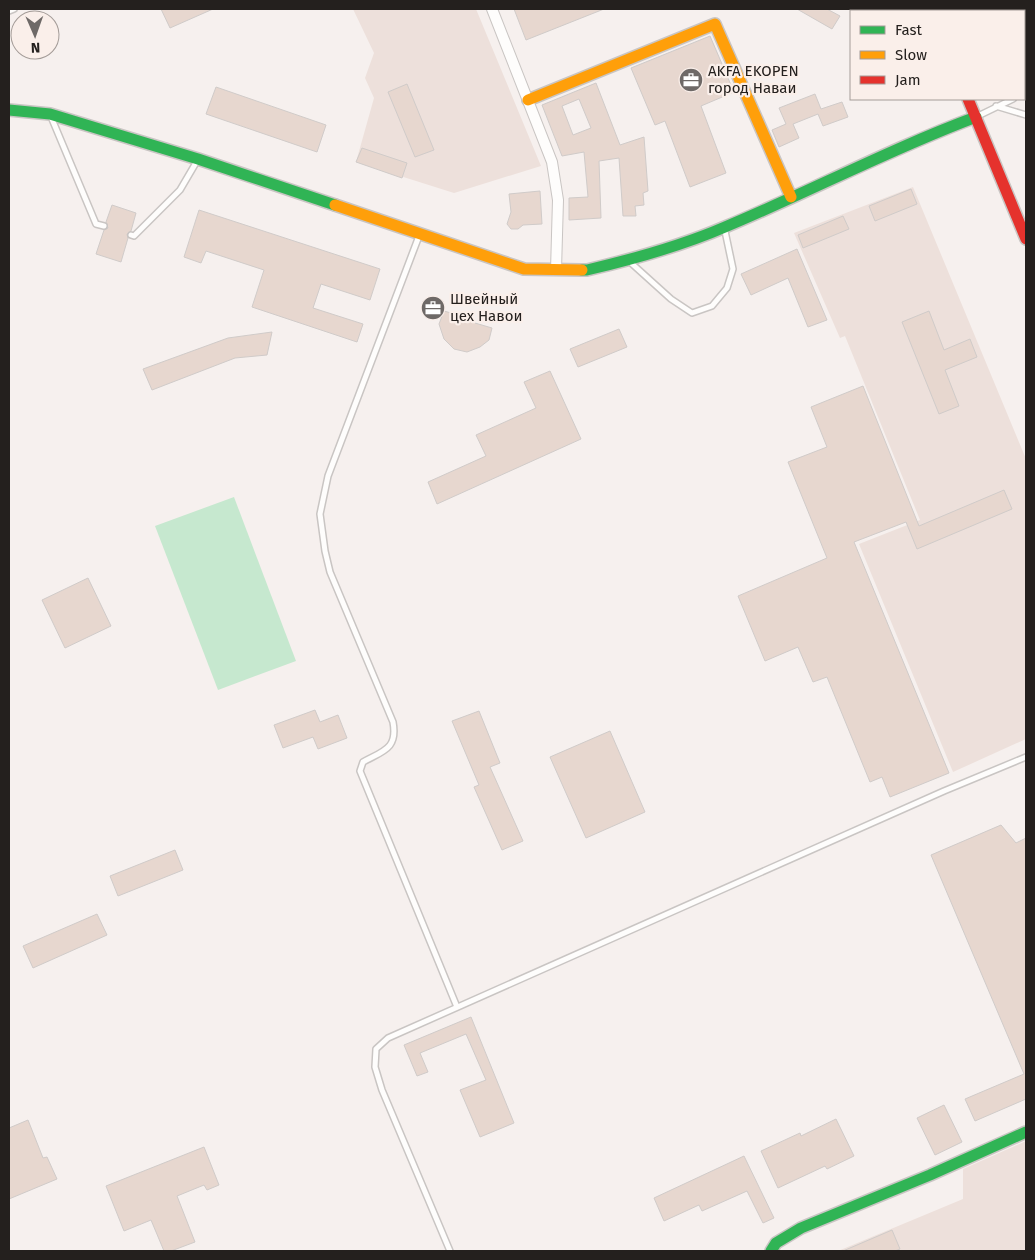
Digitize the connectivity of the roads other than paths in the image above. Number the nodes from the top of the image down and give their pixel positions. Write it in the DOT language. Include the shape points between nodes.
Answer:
graph roads {
  1 [pos="14,9"];
  2 [pos="492,9"];
  3 [pos="9,11"];
  4 [pos="528,100"];
  5 [pos="968,100"];
  6 [pos="1011,100"];
  7 [pos="996,106"];
  8 [pos="9,110"];
  9 [pos="50,114"];
  10 [pos="1026,115"];
  11 [pos="976,117"];
  12 [pos="198,159"];
  13 [pos="791,197"];
  14 [pos="104,226"];
  15 [pos="724,228"];
  16 [pos="420,234"];
  17 [pos="131,235"];
  18 [pos="1026,239"];
  19 [pos="628,260"];
  20 [pos="556,270"];
  21 [pos="1026,756"];
  22 [pos="457,1007"];
  23 [pos="1026,1132"];
  24 [pos="450,1251"];
  25 [pos="771,1251"];
  1 -- 3 [label="lane"];
  2 -- 4 [label="street"];
  4 -- 13 [label="street" via="715,24"];
  4 -- 20 [label="street" via="552,162 558,200"];
  5 -- 11 [label="street"];
  6 -- 7 [label="lane"];
  7 -- 10 [label="lane"];
  7 -- 11 [label="lane"];
  8 -- 9 [label="street"];
  9 -- 12 [label="street"];
  9 -- 14 [label="lane" via="96,224"];
  11 -- 13 [label="street" via="923,137"];
  11 -- 18 [label="street"];
  12 -- 16 [label="street"];
  12 -- 17 [label="lane" via="180,190 134,236"];
  13 -- 15 [label="street"];
  15 -- 19 [label="street"];
  15 -- 19 [label="lane" via="733,269 727,288 712,306 692,313 671,299"];
  16 -- 20 [label="street" via="524,269"];
  16 -- 22 [label="lane" via="328,476 320,514 330,572 394,722 395,734 390,747 363,762 360,771"];
  19 -- 20 [label="street" via="587,270"];
  21 -- 22 [label="lane"];
  22 -- 24 [label="lane" via="388,1038 376,1049 374,1066"];
  23 -- 25 [label="street" via="801,1228 776,1243"];
}
